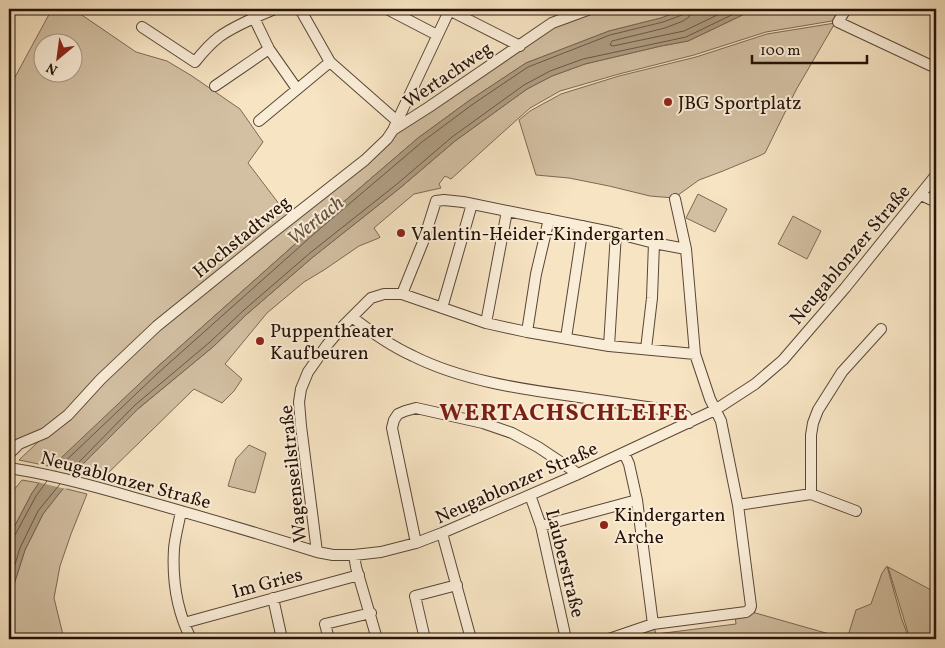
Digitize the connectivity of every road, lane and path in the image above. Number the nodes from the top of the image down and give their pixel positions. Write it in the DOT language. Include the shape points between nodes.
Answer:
graph roads {
  1 [pos="275,9"];
  2 [pos="302,9"];
  3 [pos="387,9"];
  4 [pos="449,9"];
  5 [pos="590,9"];
  6 [pos="846,9"];
  7 [pos="253,13"];
  8 [pos="142,27"];
  9 [pos="437,35"];
  10 [pos="520,46"];
  11 [pos="269,49"];
  12 [pos="330,62"];
  13 [pos="936,68"];
  14 [pos="215,86"];
  15 [pos="297,89"];
  16 [pos="259,120"];
  17 [pos="395,125"];
  18 [pos="936,175"];
  19 [pos="921,195"];
  20 [pos="675,199"];
  21 [pos="936,202"];
  22 [pos="472,204"];
  23 [pos="508,211"];
  24 [pos="549,219"];
  25 [pos="583,226"];
  26 [pos="616,233"];
  27 [pos="654,243"];
  28 [pos="686,249"];
  29 [pos="402,294"];
  30 [pos="442,308"];
  31 [pos="352,317"];
  32 [pos="486,323"];
  33 [pos="881,329"];
  34 [pos="527,332"];
  35 [pos="566,338"];
  36 [pos="609,346"];
  37 [pos="646,348"];
  38 [pos="695,354"];
  39 [pos="715,410"];
  40 [pos="689,423"];
  41 [pos="624,453"];
  42 [pos="9,454"];
  43 [pos="9,468"];
  44 [pos="576,475"];
  45 [pos="811,494"];
  46 [pos="530,495"];
  47 [pos="636,500"];
  48 [pos="738,505"];
  49 [pos="181,510"];
  50 [pos="856,511"];
  51 [pos="541,526"];
  52 [pos="442,533"];
  53 [pos="416,543"];
  54 [pos="318,552"];
  55 [pos="354,555"];
  56 [pos="359,575"];
  57 [pos="457,585"];
  58 [pos="273,598"];
  59 [pos="371,613"];
  60 [pos="184,623"];
  61 [pos="653,624"];
  62 [pos="191,639"];
  63 [pos="282,639"];
  64 [pos="329,639"];
  65 [pos="377,639"];
  66 [pos="425,639"];
  67 [pos="471,639"];
  68 [pos="566,639"];
  69 [pos="609,639"];
  1 -- 7 [label="street"];
  2 -- 12 [label="street"];
  3 -- 9 [label="street"];
  4 -- 9 [label="street, Hochstadtweg"];
  4 -- 10 [label="street, Wertachweg"];
  5 -- 10 [label="street, Wertachweg" via="552,23"];
  6 -- 13 [label="street" via="838,22"];
  7 -- 8 [label="street" via="220,36 195,62"];
  7 -- 11 [label="street"];
  9 -- 17 [label="street, Hochstadtweg"];
  10 -- 17 [label="street, Wertachweg" via="429,107"];
  11 -- 14 [label="street"];
  11 -- 15 [label="street"];
  12 -- 15 [label="street"];
  12 -- 17 [label="street"];
  15 -- 16 [label="street"];
  17 -- 42 [label="street, Hochstadtweg" via="387,139 359,165 157,326 68,415 19,444"];
  18 -- 19 [label="street, Neugablonzer Straße"];
  19 -- 21 [label="street"];
  19 -- 39 [label="street, Neugablonzer Straße" via="783,360 755,384"];
  20 -- 28 [label="street"];
  22 -- 23 [label="street"];
  22 -- 29 [label="street" via="436,202"];
  22 -- 30 [label="street"];
  23 -- 24 [label="street"];
  23 -- 32 [label="street"];
  24 -- 25 [label="street"];
  24 -- 34 [label="street"];
  25 -- 26 [label="street"];
  25 -- 35 [label="street"];
  26 -- 27 [label="street"];
  26 -- 36 [label="street"];
  27 -- 28 [label="street"];
  27 -- 37 [label="street"];
  28 -- 38 [label="street"];
  29 -- 30 [label="street"];
  29 -- 31 [label="street, Wagenseilstraße" via="370,298"];
  30 -- 32 [label="street"];
  31 -- 40 [label="street" via="414,357 467,376 522,389 674,411 686,416"];
  31 -- 54 [label="street, Wagenseilstraße" via="327,345 308,372 301,389 301,426"];
  32 -- 34 [label="street"];
  33 -- 45 [label="street" via="842,372 818,410 811,434"];
  34 -- 35 [label="street"];
  35 -- 36 [label="street"];
  36 -- 37 [label="street"];
  37 -- 38 [label="street"];
  38 -- 39 [label="street"];
  39 -- 40 [label="street, Neugablonzer Straße"];
  39 -- 48 [label="street" via="721,420"];
  40 -- 41 [label="street, Neugablonzer Straße"];
  41 -- 44 [label="street, Neugablonzer Straße"];
  41 -- 47 [label="street"];
  43 -- 49 [label="street, Neugablonzer Straße"];
  44 -- 46 [label="street, Neugablonzer Straße"];
  44 -- 53 [label="street" via="538,447 512,433 484,423 416,408 404,411 398,414 392,428"];
  45 -- 48 [label="street"];
  45 -- 50 [label="street"];
  46 -- 51 [label="street, Lauberstraße"];
  46 -- 52 [label="street, Neugablonzer Straße"];
  47 -- 51 [label="street"];
  47 -- 61 [label="street"];
  48 -- 61 [label="street" via="750,609"];
  49 -- 54 [label="street, Neugablonzer Straße"];
  49 -- 60 [label="street" via="174,548 174,584"];
  51 -- 68 [label="street, Lauberstraße"];
  52 -- 53 [label="street, Neugablonzer Straße"];
  52 -- 57 [label="street"];
  53 -- 55 [label="street, Neugablonzer Straße"];
  54 -- 55 [label="street, Neugablonzer Straße"];
  55 -- 56 [label="street"];
  56 -- 58 [label="street, Im Gries"];
  56 -- 59 [label="street"];
  57 -- 66 [label="street" via="415,596"];
  57 -- 67 [label="street"];
  58 -- 60 [label="street, Im Gries"];
  58 -- 63 [label="street"];
  59 -- 64 [label="street" via="326,624"];
  59 -- 65 [label="street"];
  60 -- 62 [label="street"];
  61 -- 69 [label="street"];
}
